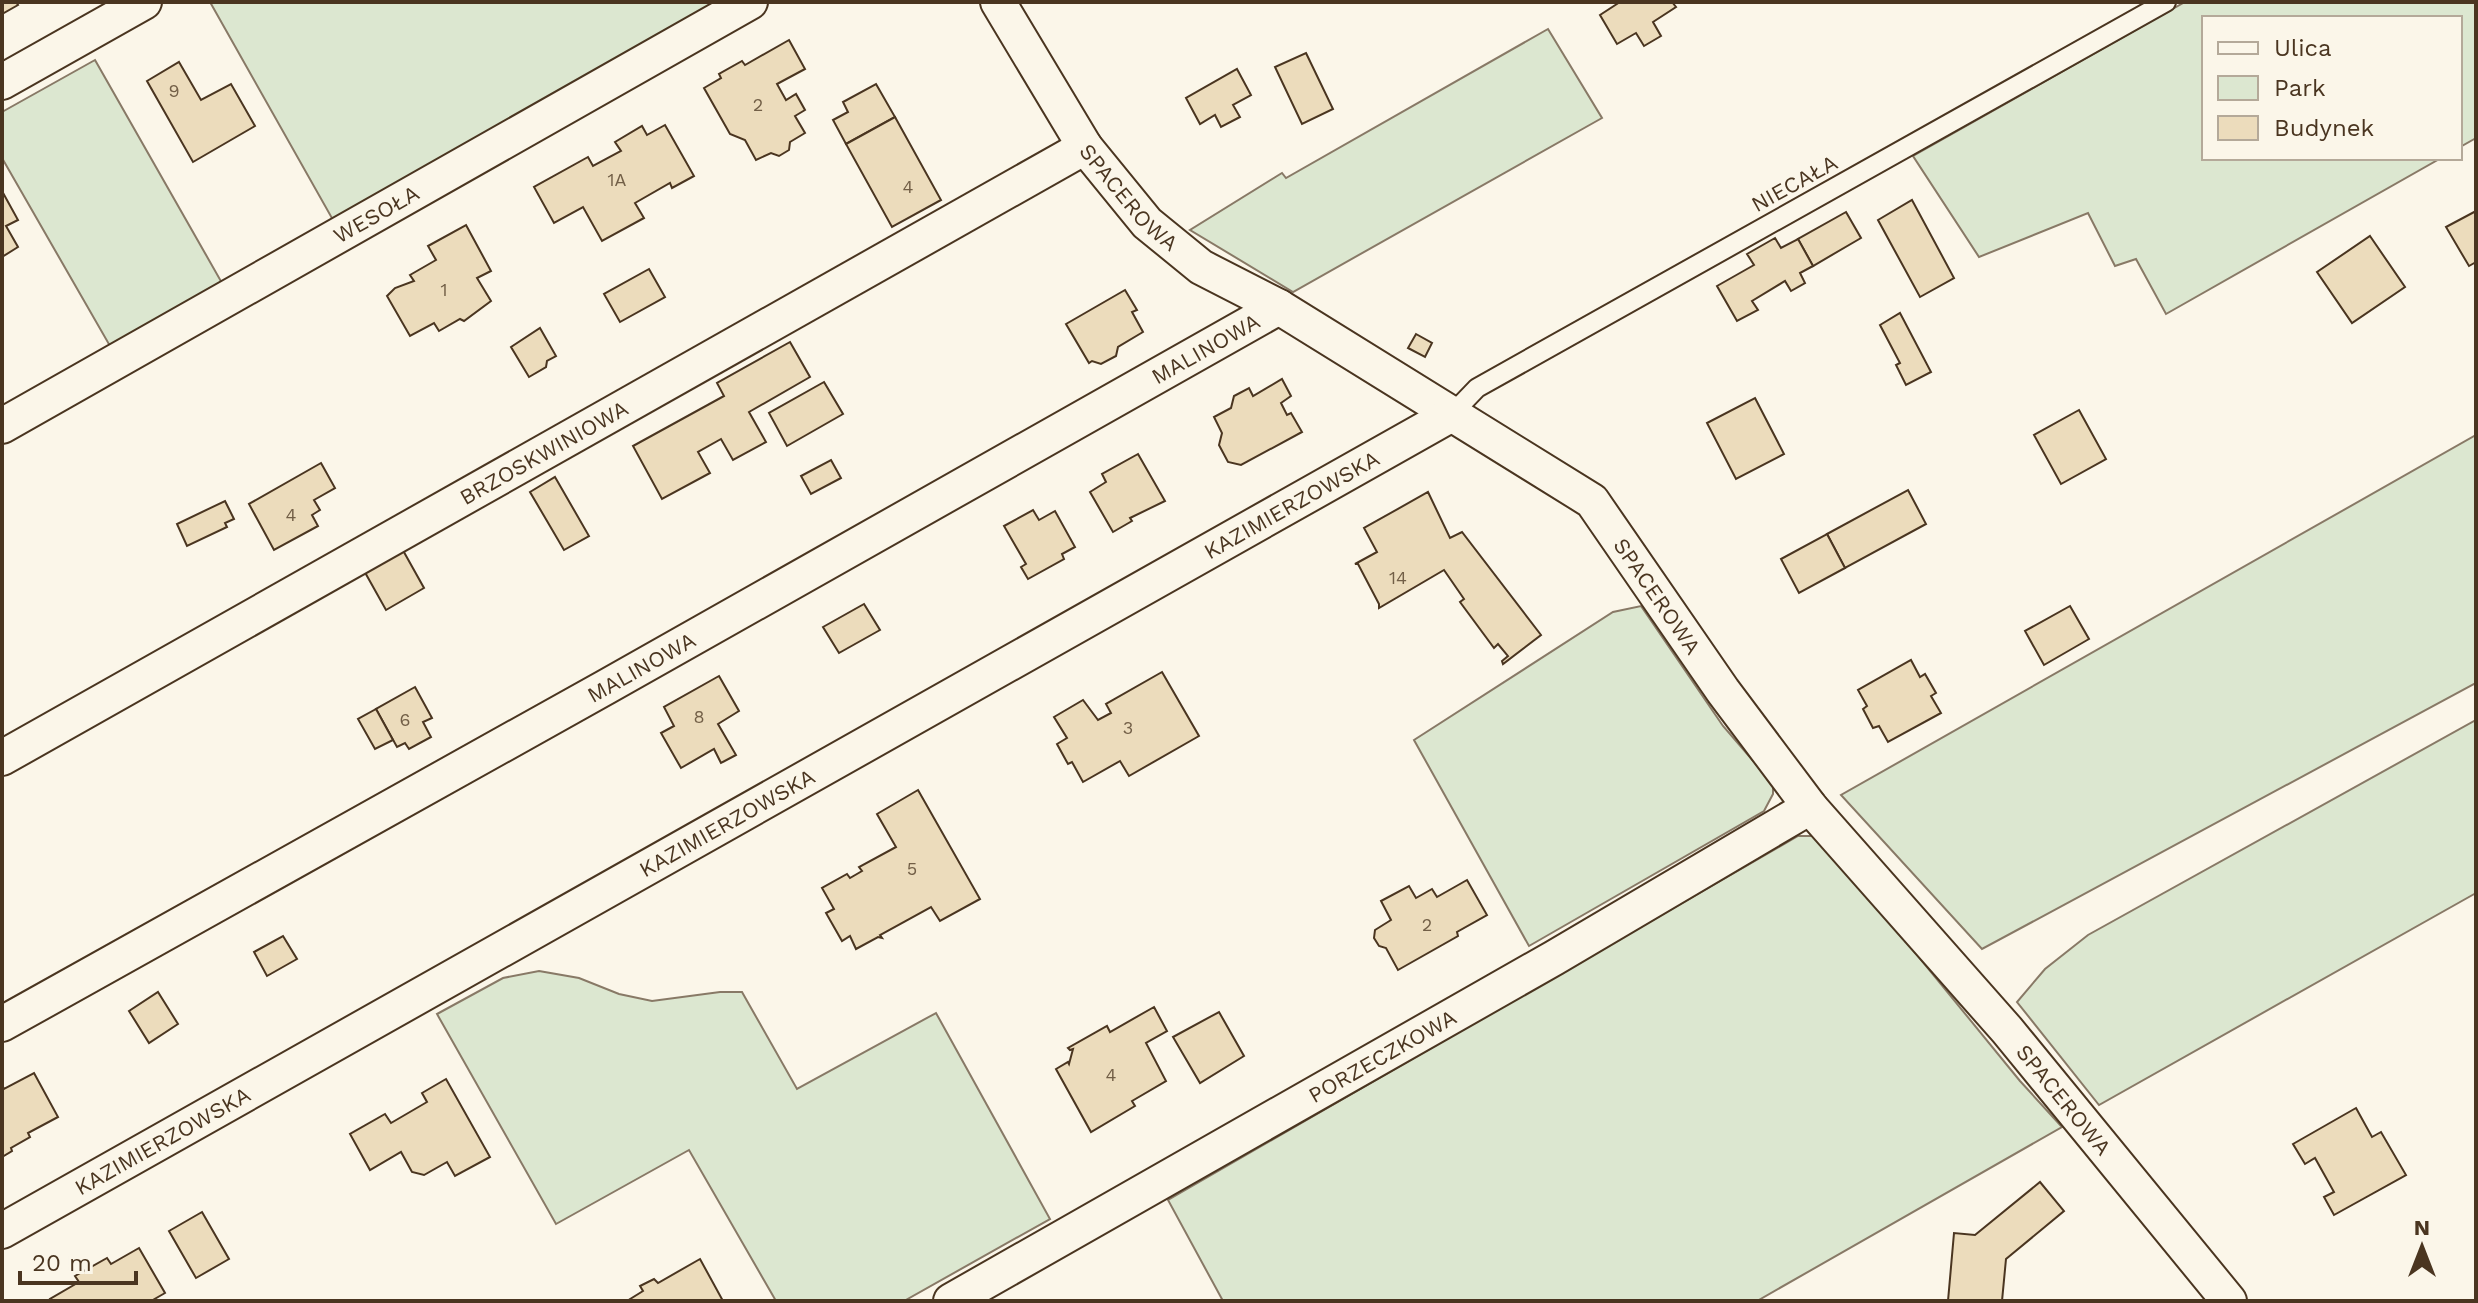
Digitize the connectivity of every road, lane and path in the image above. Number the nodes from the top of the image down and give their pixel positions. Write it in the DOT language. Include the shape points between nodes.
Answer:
graph roads {
  1 [pos="144,2"];
  2 [pos="750,2"];
  3 [pos="998,2"];
  4 [pos="2166,2"];
  5 [pos="2,82"];
  6 [pos="1085,147"];
  7 [pos="1279,307"];
  8 [pos="1452,414"];
  9 [pos="2,426"];
  10 [pos="2,758"];
  11 [pos="1810,807"];
  12 [pos="2,1024"];
  13 [pos="2,1231"];
  14 [pos="951,1301"];
  15 [pos="2228,1301"];
  1 -- 5 [label="street"];
  2 -- 9 [label="street, WESOŁA"];
  3 -- 6 [label="street, SPACEROWA"];
  4 -- 8 [label="lane, NIECAŁA" via="1477,388"];
  6 -- 7 [label="street, SPACEROWA" via="1147,223 1201,267"];
  6 -- 10 [label="street, BRZOSKWINIOWA"];
  7 -- 8 [label="street, SPACEROWA"];
  7 -- 12 [label="street, MALINOWA"];
  8 -- 11 [label="street, SPACEROWA" via="1592,501"];
  8 -- 13 [label="street, KAZIMIERZOWSKA"];
  11 -- 14 [label="street, PORZECZKOWA"];
  11 -- 15 [label="street, SPACEROWA" via="2007,1030"];
}
